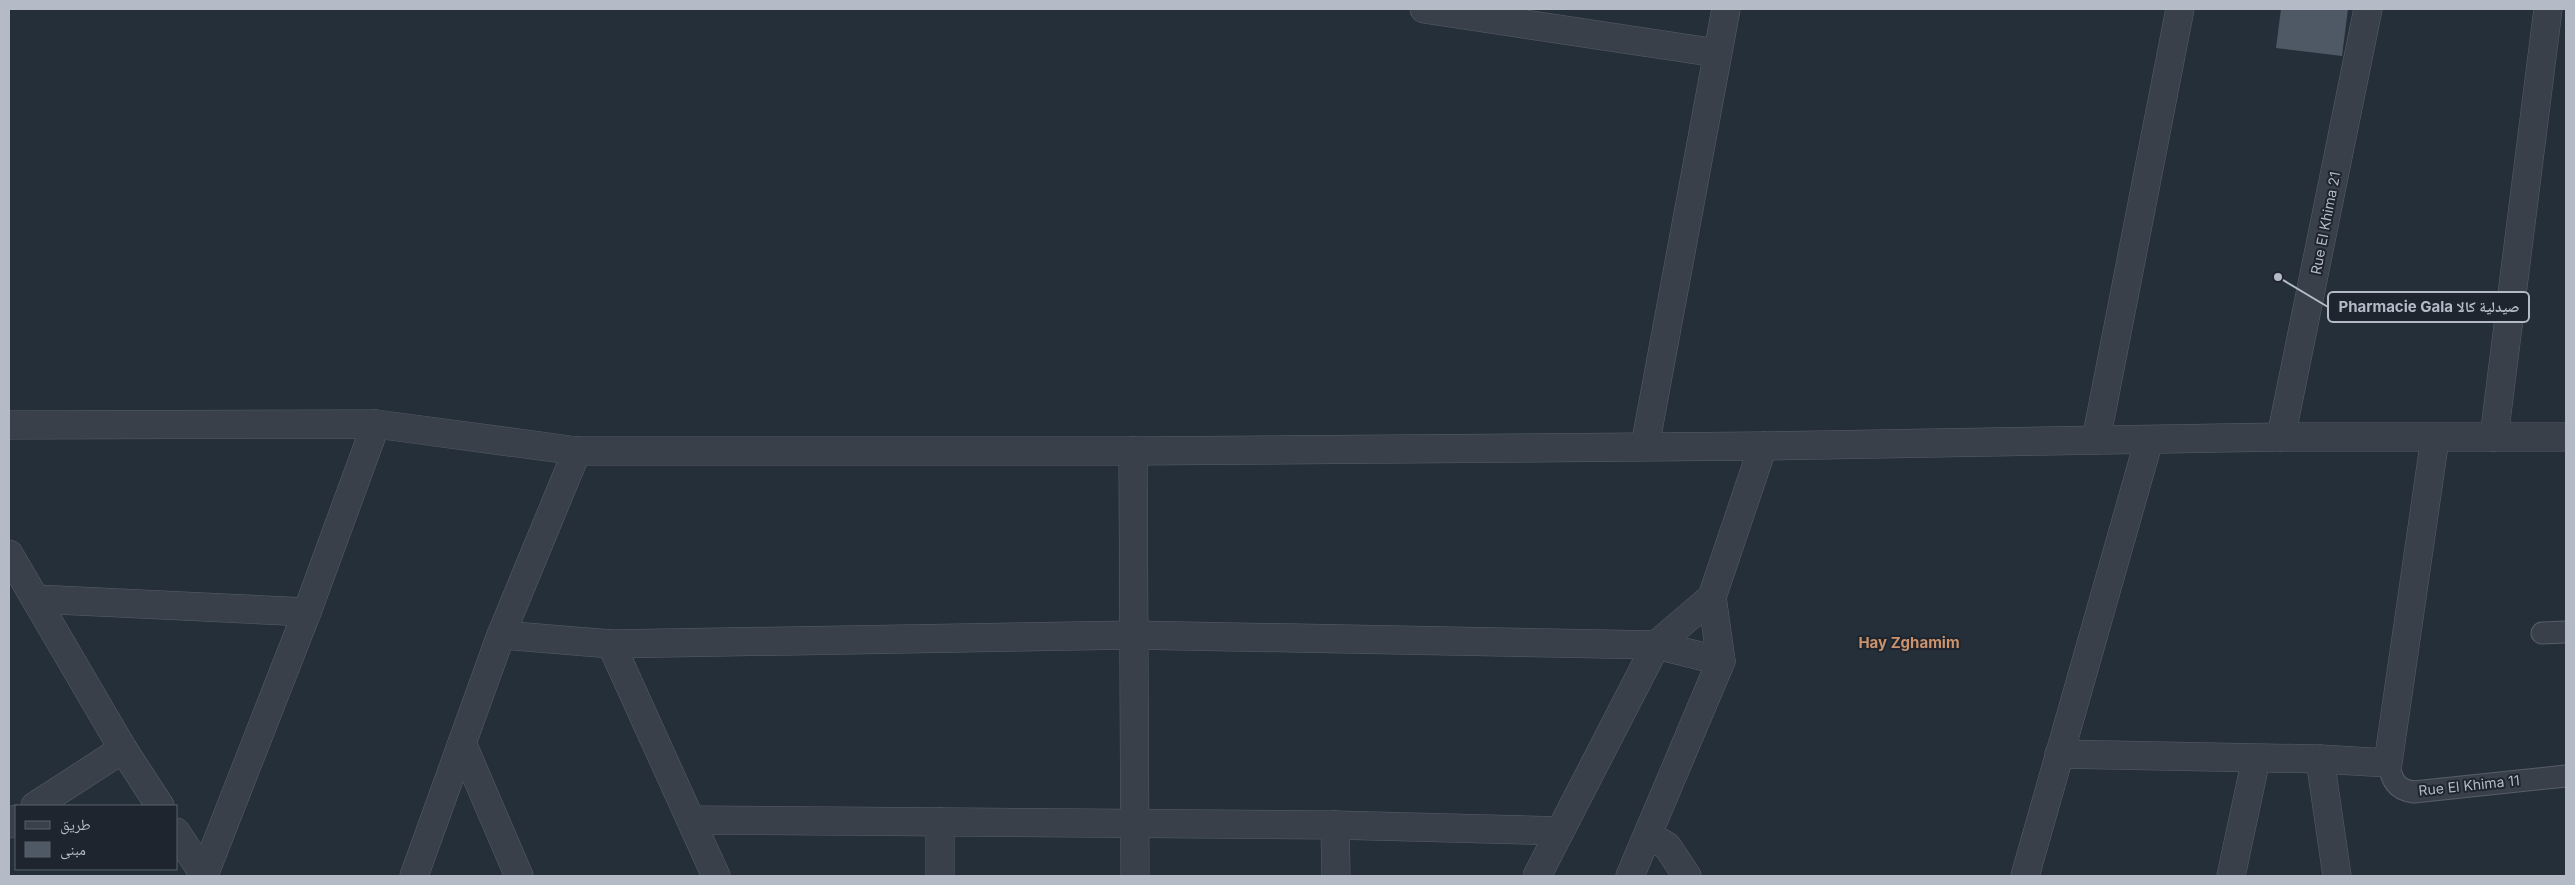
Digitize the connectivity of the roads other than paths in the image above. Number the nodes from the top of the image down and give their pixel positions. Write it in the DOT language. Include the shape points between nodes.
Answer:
graph roads {
  1 [pos="1424,9"];
  2 [pos="1726,9"];
  3 [pos="2180,9"];
  4 [pos="2368,9"];
  5 [pos="2548,9"];
  6 [pos="1717,53"];
  7 [pos="376,424"];
  8 [pos="9,425"];
  9 [pos="2282,437"];
  10 [pos="2494,437"];
  11 [pos="2566,437"];
  12 [pos="2436,438"];
  13 [pos="2096,440"];
  14 [pos="2150,440"];
  15 [pos="1645,446"];
  16 [pos="1763,446"];
  17 [pos="577,451"];
  18 [pos="1133,451"];
  19 [pos="9,554"];
  20 [pos="1712,597"];
  21 [pos="36,599"];
  22 [pos="307,612"];
  23 [pos="2566,632"];
  24 [pos="2542,633"];
  25 [pos="501,635"];
  26 [pos="1133,635"];
  27 [pos="611,644"];
  28 [pos="1656,645"];
  29 [pos="1721,661"];
  30 [pos="462,743"];
  31 [pos="123,749"];
  32 [pos="2059,754"];
  33 [pos="2256,759"];
  34 [pos="2320,760"];
  35 [pos="2388,763"];
  36 [pos="2566,776"];
  37 [pos="37,805"];
  38 [pos="159,805"];
  39 [pos="691,820"];
  40 [pos="940,822"];
  41 [pos="1135,824"];
  42 [pos="1335,825"];
  43 [pos="1560,831"];
  44 [pos="178,835"];
  45 [pos="1648,835"];
  46 [pos="1547,872"];
  47 [pos="204,876"];
  48 [pos="414,876"];
  49 [pos="519,876"];
  50 [pos="716,876"];
  51 [pos="940,876"];
  52 [pos="1135,876"];
  53 [pos="1336,876"];
  54 [pos="1630,876"];
  55 [pos="1687,876"];
  56 [pos="2025,876"];
  57 [pos="2231,876"];
  58 [pos="2337,876"];
  1 -- 6 [label="street"];
  2 -- 6 [label="street"];
  3 -- 13 [label="street"];
  4 -- 9 [label="street, Rue El Khima 21"];
  5 -- 10 [label="street"];
  6 -- 15 [label="street"];
  7 -- 8 [label="street"];
  7 -- 17 [label="street"];
  7 -- 22 [label="street"];
  9 -- 12 [label="street"];
  9 -- 14 [label="street"];
  10 -- 11 [label="street"];
  10 -- 12 [label="street"];
  12 -- 35 [label="street"];
  13 -- 14 [label="street"];
  13 -- 16 [label="street"];
  14 -- 32 [label="street"];
  15 -- 16 [label="street"];
  15 -- 18 [label="street"];
  16 -- 20 [label="street"];
  17 -- 18 [label="street"];
  17 -- 25 [label="street"];
  18 -- 26 [label="street"];
  19 -- 21 [label="street"];
  20 -- 28 [label="street"];
  20 -- 29 [label="street"];
  21 -- 22 [label="street"];
  21 -- 31 [label="street"];
  22 -- 47 [label="street"];
  23 -- 24 [label="lane"];
  25 -- 27 [label="street"];
  25 -- 30 [label="street"];
  26 -- 27 [label="street"];
  26 -- 28 [label="street"];
  26 -- 41 [label="street"];
  27 -- 39 [label="street"];
  28 -- 29 [label="street"];
  28 -- 43 [label="street"];
  29 -- 45 [label="street"];
  30 -- 48 [label="street"];
  30 -- 49 [label="street"];
  31 -- 37 [label="street"];
  31 -- 38 [label="street"];
  32 -- 33 [label="street"];
  32 -- 56 [label="street"];
  33 -- 34 [label="street"];
  33 -- 57 [label="street"];
  34 -- 35 [label="street"];
  34 -- 58 [label="street"];
  35 -- 36 [label="lane, Rue El Khima 11" via="2397,787 2414,792"];
  39 -- 40 [label="street"];
  39 -- 50 [label="street"];
  40 -- 41 [label="street"];
  40 -- 51 [label="street"];
  41 -- 42 [label="street"];
  41 -- 52 [label="street"];
  42 -- 43 [label="street"];
  42 -- 53 [label="street"];
  43 -- 46 [label="street"];
  44 -- 47 [label="street"];
  45 -- 54 [label="street"];
  45 -- 55 [label="street" via="1667,846"];
}
